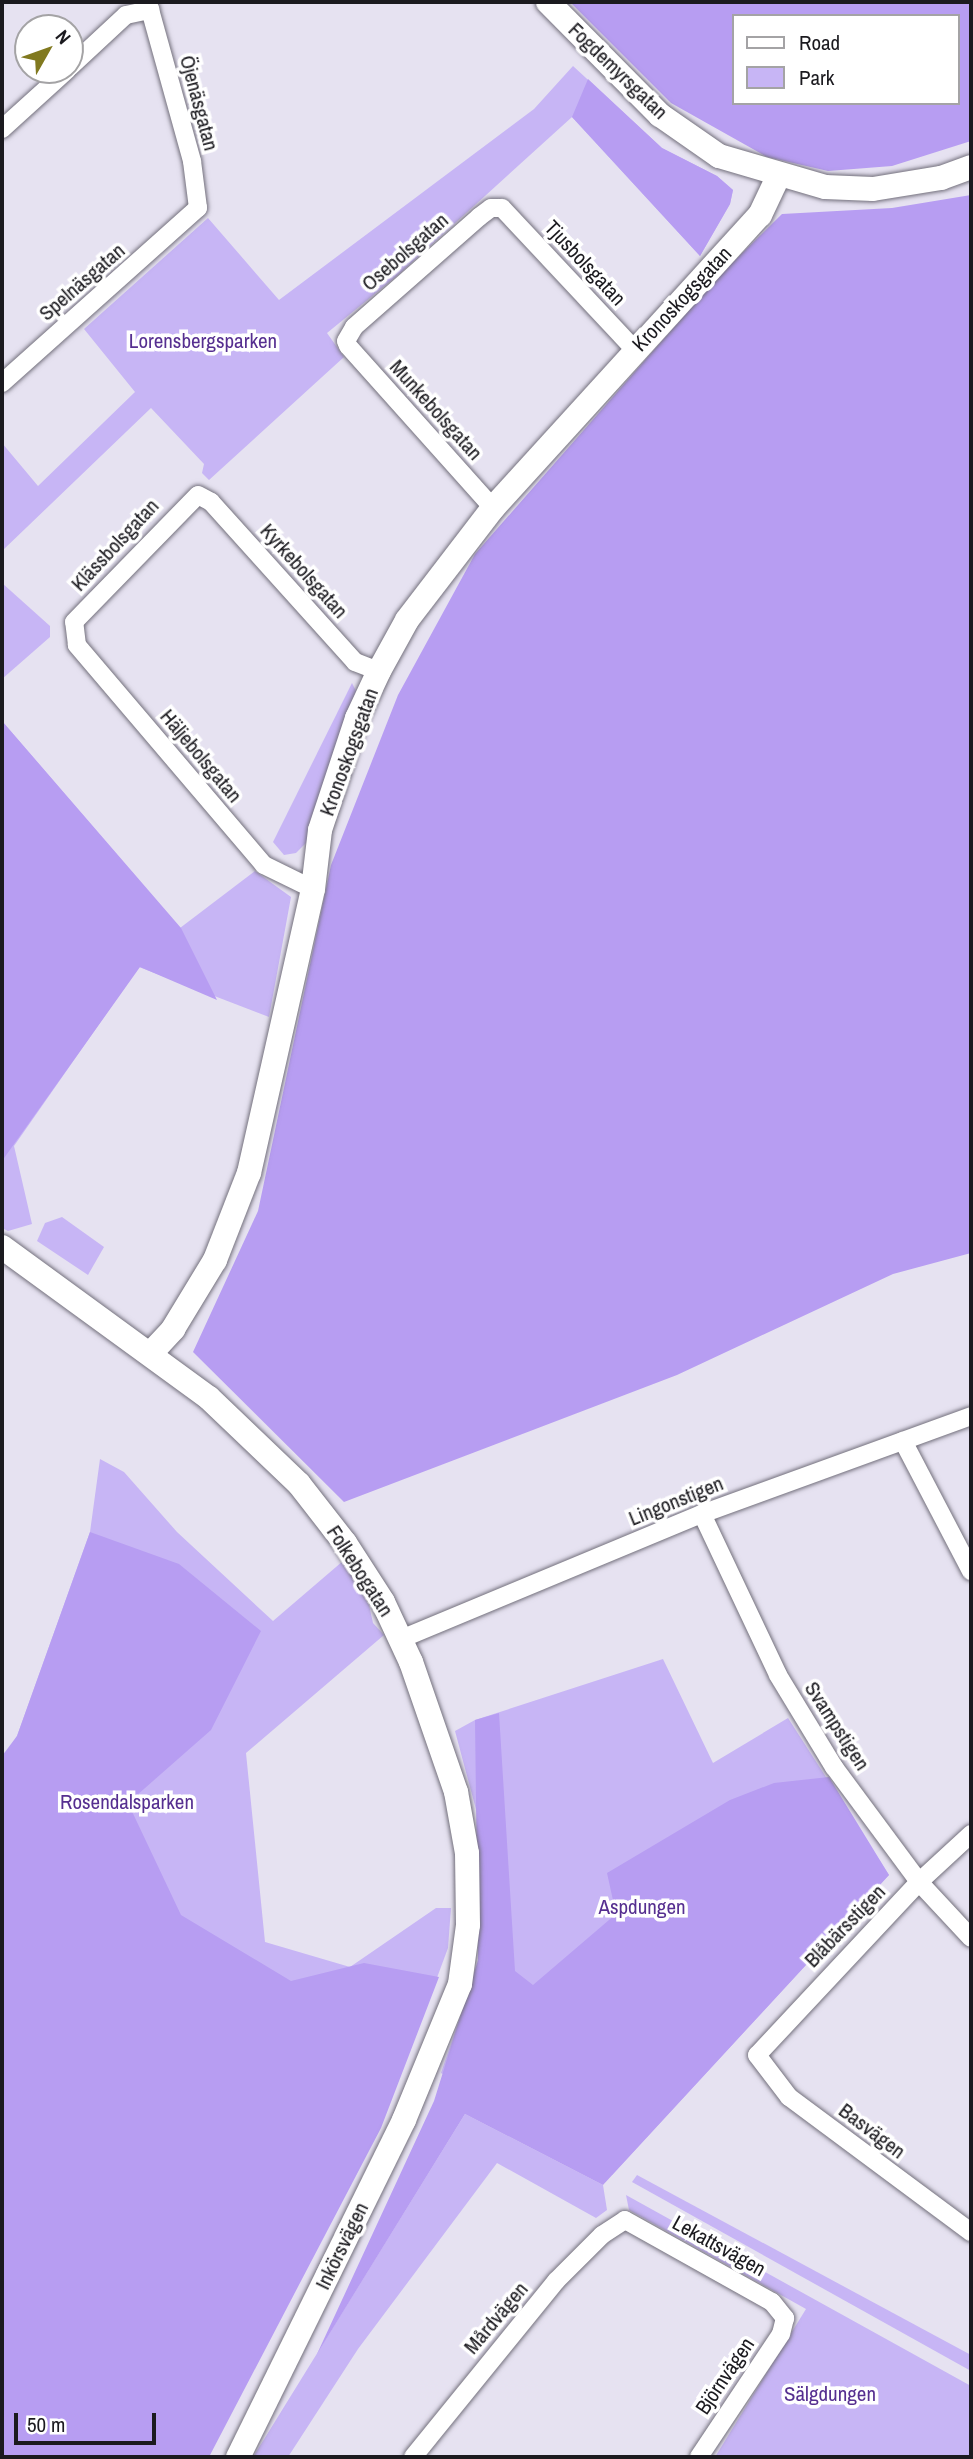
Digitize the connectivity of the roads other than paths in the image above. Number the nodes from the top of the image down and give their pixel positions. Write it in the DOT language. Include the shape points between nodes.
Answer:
graph roads {
  1 [pos="548,2"];
  2 [pos="149,6"];
  3 [pos="84,54"];
  4 [pos="51,84"];
  5 [pos="2,129"];
  6 [pos="971,167"];
  7 [pos="778,177"];
  8 [pos="502,208"];
  9 [pos="192,216"];
  10 [pos="346,341"];
  11 [pos="635,350"];
  12 [pos="2,383"];
  13 [pos="198,495"];
  14 [pos="493,508"];
  15 [pos="73,632"];
  16 [pos="379,671"];
  17 [pos="313,889"];
  18 [pos="2,1247"];
  19 [pos="151,1353"];
  20 [pos="971,1416"];
  21 [pos="903,1441"];
  22 [pos="702,1514"];
  23 [pos="971,1571"];
  24 [pos="401,1639"];
  25 [pos="971,1834"];
  26 [pos="919,1882"];
  27 [pos="971,1938"];
  28 [pos="443,2033"];
  29 [pos="757,2055"];
  30 [pos="625,2220"];
  31 [pos="971,2232"];
  32 [pos="785,2318"];
  33 [pos="238,2457"];
  34 [pos="413,2457"];
  35 [pos="699,2457"];
  1 -- 7 [label="street, Fogdemyrsgatan" via="660,116 719,156"];
  2 -- 3 [label="street" via="127,15"];
  2 -- 9 [label="street, Öjenäsgatan" via="192,161 198,208"];
  4 -- 5 [label="street"];
  6 -- 7 [label="street, Fogdemyrsgatan" via="941,178 873,189 825,187"];
  7 -- 11 [label="street, Kronoskogsgatan" via="760,215"];
  8 -- 10 [label="street, Osebolsgatan" via="491,208 479,217 354,327"];
  8 -- 11 [label="street, Tjusbolsgatan"];
  9 -- 12 [label="street, Spelnäsgatan"];
  10 -- 14 [label="street, Munkebolsgatan"];
  11 -- 14 [label="street, Kronoskogsgatan"];
  13 -- 15 [label="street, Klässbolsgatan" via="74,622"];
  13 -- 16 [label="street, Kyrkebolsgatan" via="211,502 355,662"];
  14 -- 16 [label="street, Kronoskogsgatan" via="407,620"];
  15 -- 17 [label="street, Häljebolsgatan" via="77,645 264,865"];
  16 -- 17 [label="street, Kronoskogsgatan" via="357,718 320,830"];
  17 -- 19 [label="street, Kronoskogsgatan" via="249,1173 204,1279"];
  18 -- 19 [label="street, Folkebogatan"];
  19 -- 24 [label="street, Folkebogatan" via="209,1398 299,1484 345,1543"];
  20 -- 21 [label="street, Lingonstigen"];
  21 -- 22 [label="street, Lingonstigen"];
  21 -- 23 [label="street"];
  22 -- 24 [label="street, Lingonstigen"];
  22 -- 26 [label="street, Svampstigen" via="778,1675 834,1767"];
  24 -- 28 [label="street, Folkebogatan" via="445,1754 467,1853 468,1925 460,1984"];
  25 -- 26 [label="street, Blåbärsstigen"];
  26 -- 27 [label="street, Svampstigen"];
  26 -- 29 [label="street, Blåbärsstigen"];
  28 -- 33 [label="street, Inkörsvägen"];
  29 -- 31 [label="street, Basvägen" via="789,2097"];
  30 -- 32 [label="street, Lekattsvägen" via="772,2302"];
  30 -- 34 [label="street, Mårdvägen" via="602,2235 556,2281"];
  32 -- 35 [label="street, Björnvägen" via="780,2334"];
}
